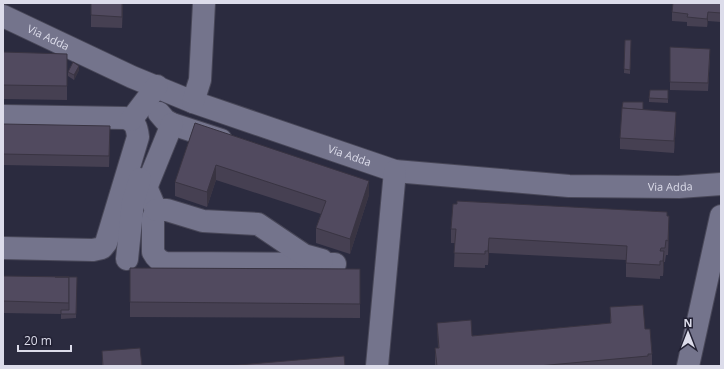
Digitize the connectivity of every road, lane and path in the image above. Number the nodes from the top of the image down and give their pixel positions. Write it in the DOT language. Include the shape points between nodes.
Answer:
graph roads {
  1 [pos="204,3"];
  2 [pos="3,16"];
  3 [pos="161,88"];
  4 [pos="193,102"];
  5 [pos="3,116"];
  6 [pos="166,119"];
  7 [pos="131,120"];
  8 [pos="239,146"];
  9 [pos="395,171"];
  10 [pos="721,184"];
  11 [pos="156,210"];
  12 [pos="721,216"];
  13 [pos="281,240"];
  14 [pos="3,248"];
  15 [pos="127,259"];
  16 [pos="278,264"];
  17 [pos="377,366"];
  18 [pos="688,366"];
  1 -- 4 [label="street" via="200,80"];
  2 -- 3 [label="street, Via Adda" via="132,77"];
  3 -- 4 [label="street, Via Adda"];
  3 -- 6 [label="street"];
  3 -- 7 [label="street"];
  4 -- 9 [label="street, Via Adda"];
  5 -- 7 [label="street"];
  6 -- 8 [label="street"];
  6 -- 11 [label="street" via="147,189"];
  6 -- 15 [label="street" via="133,202"];
  7 -- 14 [label="street" via="138,137 106,243 102,248"];
  9 -- 10 [label="street, Via Adda" via="569,186 679,187"];
  9 -- 17 [label="street"];
  11 -- 13 [label="street" via="167,210 203,221 258,224"];
  11 -- 16 [label="street" via="153,218 153,252 161,261"];
  12 -- 18 [label="street"];
  13 -- 16 [label="street" via="282,257"];
  13 -- 16 [label="street" via="304,254 335,264"];
}
